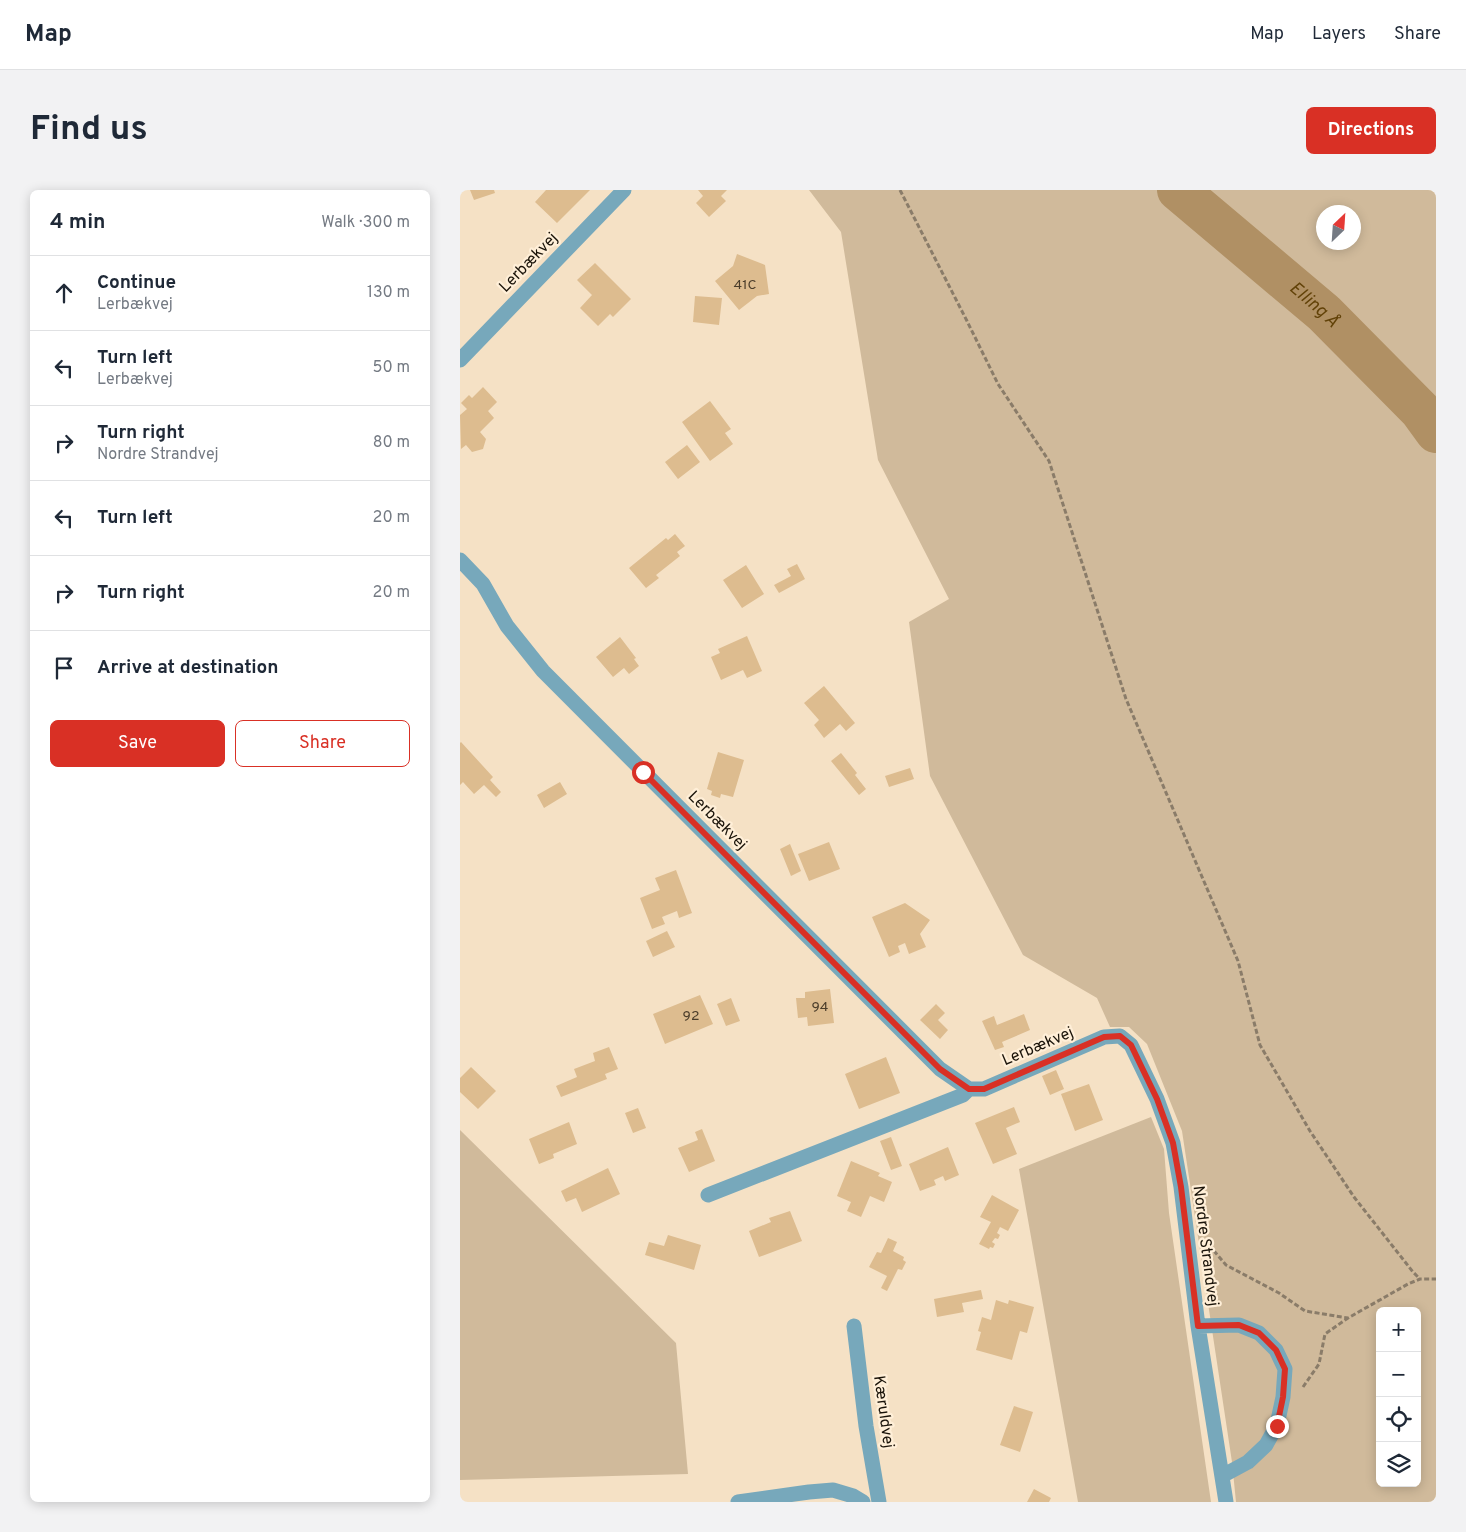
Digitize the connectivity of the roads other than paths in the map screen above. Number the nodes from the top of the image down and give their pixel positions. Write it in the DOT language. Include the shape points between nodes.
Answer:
graph roads {
  1 [pos="624,190"];
  2 [pos="460,360"];
  3 [pos="460,560"];
  4 [pos="1120,1036"];
  5 [pos="969,1089"];
  6 [pos="708,1195"];
  7 [pos="854,1326"];
  8 [pos="1198,1326"];
  9 [pos="1222,1476"];
  10 [pos="738,1502"];
  11 [pos="863,1502"];
  12 [pos="879,1502"];
  13 [pos="1226,1502"];
  1 -- 2 [label="street, Lerbækvej"];
  3 -- 5 [label="street, Lerbækvej" via="482,584 507,626 543,671 940,1069"];
  4 -- 5 [label="street, Lerbækvej" via="1104,1037 984,1089"];
  4 -- 8 [label="street, Nordre Strandvej" via="1136,1054 1173,1143"];
  5 -- 6 [label="street, Lerbækvej" via="963,1095"];
  7 -- 12 [label="street, Kæruldvej"];
  8 -- 9 [label="street, Nordre Strandvej"];
  8 -- 9 [label="street" via="1239,1325 1259,1333 1276,1350 1285,1369 1277,1426 1266,1445 1248,1462"];
  9 -- 13 [label="street, Nordre Strandvej"];
  10 -- 11 [label="street" via="833,1490"];
}
